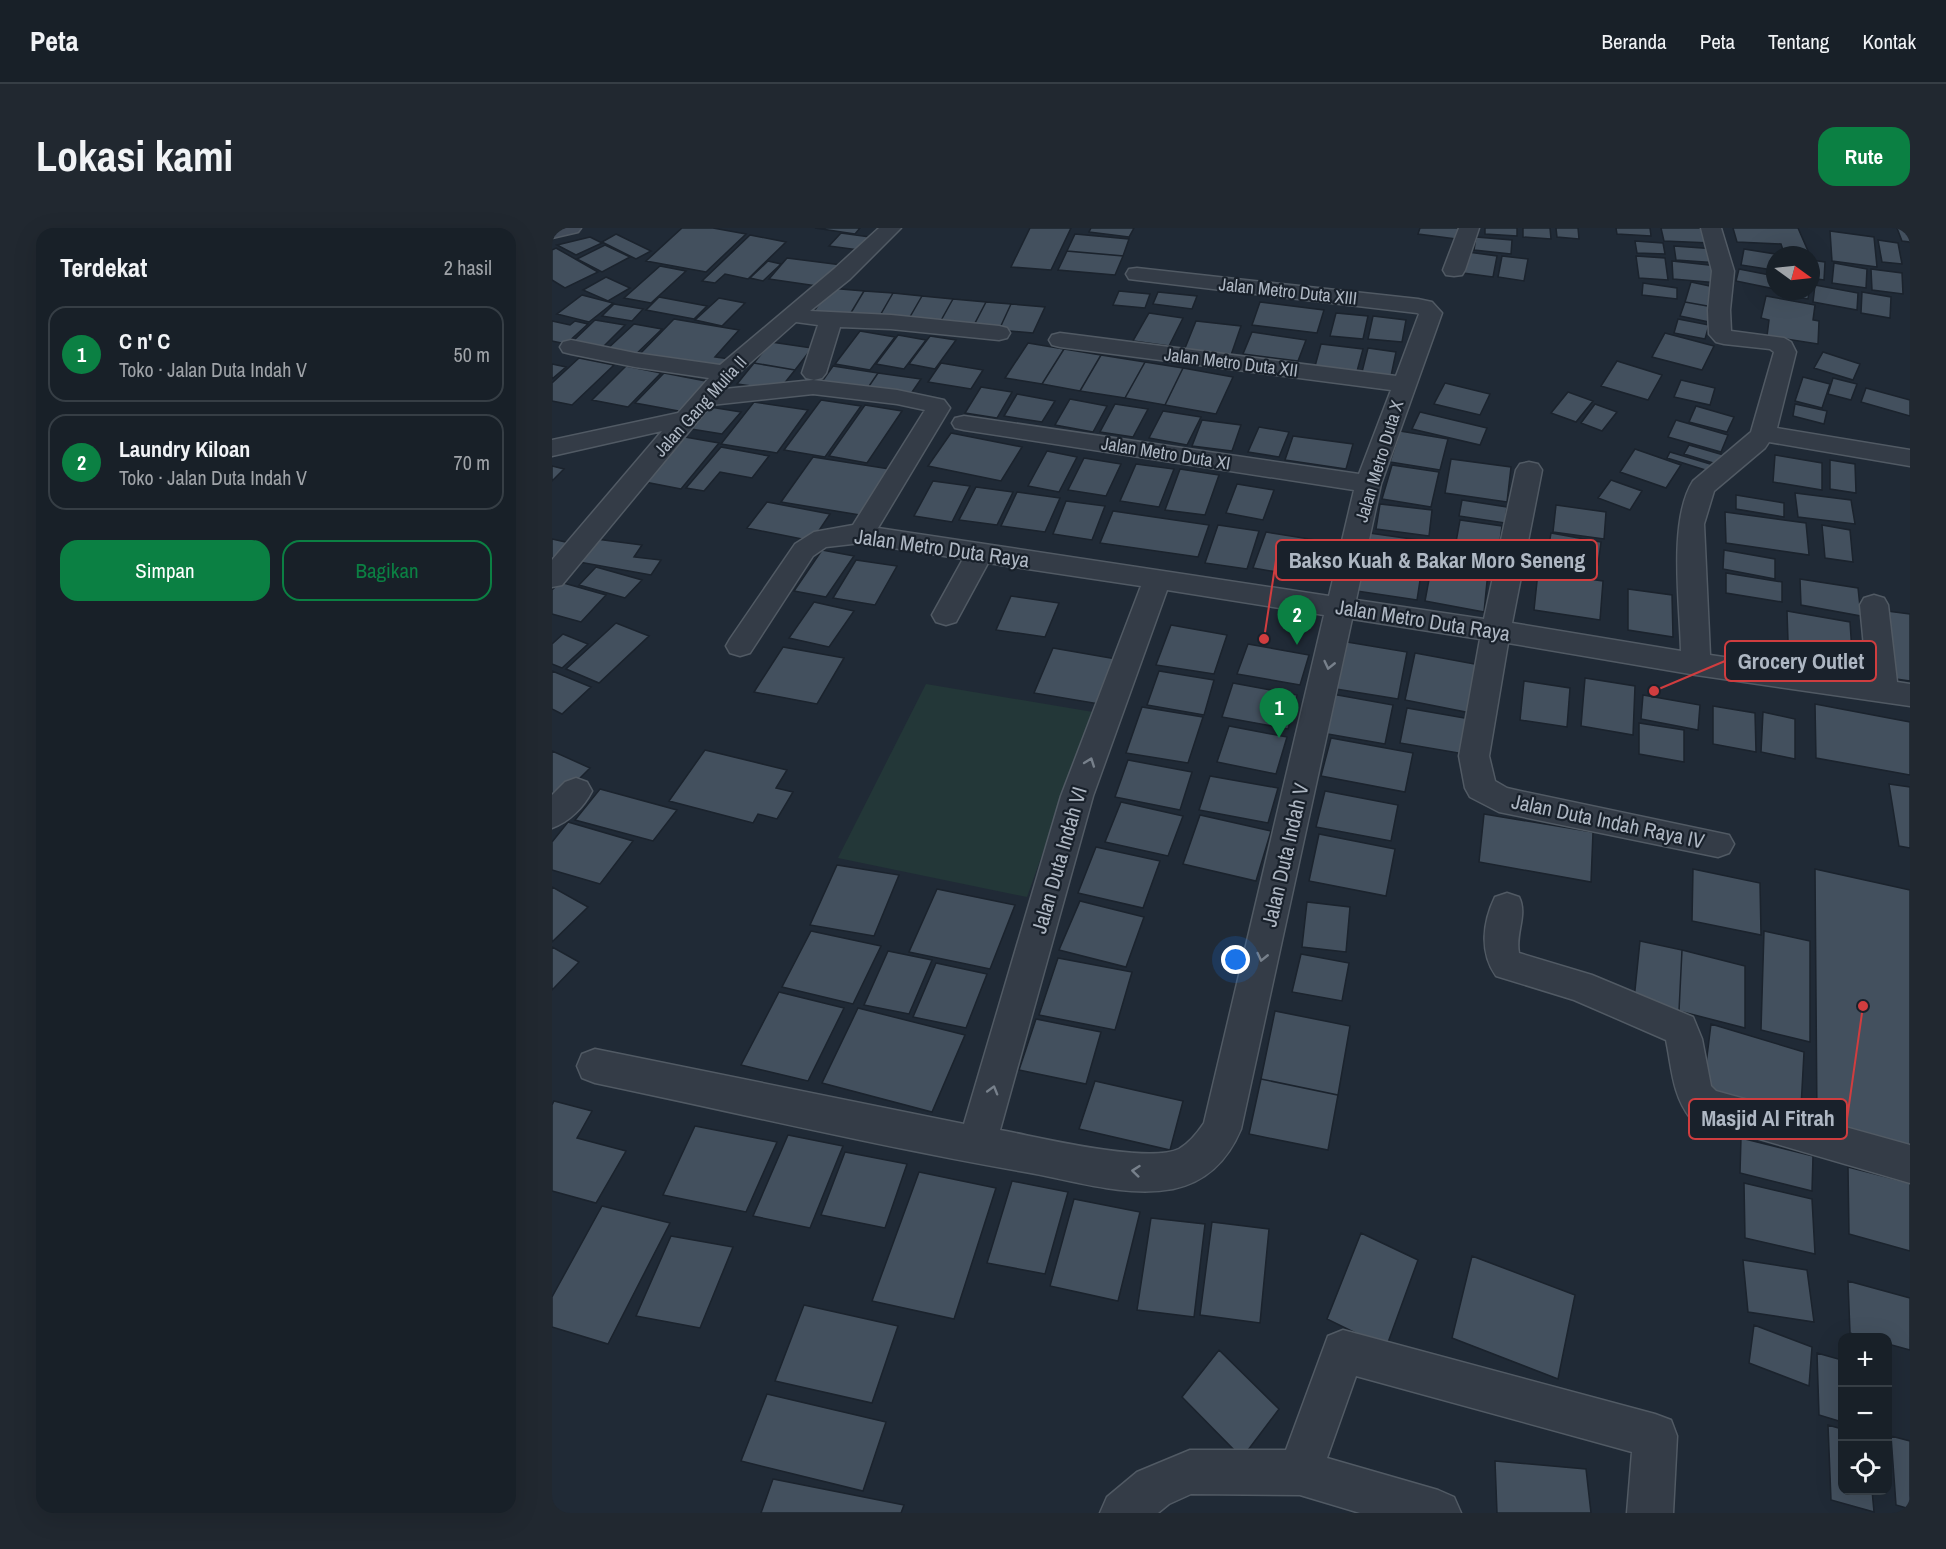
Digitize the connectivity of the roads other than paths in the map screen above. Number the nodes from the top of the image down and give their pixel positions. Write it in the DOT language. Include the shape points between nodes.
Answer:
graph roads {
  1 [pos="571,228"];
  2 [pos="891,228"];
  3 [pos="1469,228"];
  4 [pos="1711,228"];
  5 [pos="552,232"];
  6 [pos="1455,270"];
  7 [pos="1137,274"];
  8 [pos="791,315"];
  9 [pos="1430,318"];
  10 [pos="831,320"];
  11 [pos="999,333"];
  12 [pos="1060,340"];
  13 [pos="571,346"];
  14 [pos="725,373"];
  15 [pos="814,373"];
  16 [pos="1403,384"];
  17 [pos="705,398"];
  18 [pos="685,419"];
  19 [pos="964,423"];
  20 [pos="1763,433"];
  21 [pos="552,448"];
  22 [pos="1910,458"];
  23 [pos="1529,470"];
  24 [pos="1368,484"];
  25 [pos="861,534"];
  26 [pos="980,553"];
  27 [pos="552,578"];
  28 [pos="1157,579"];
  29 [pos="1874,605"];
  30 [pos="1342,608"];
  31 [pos="946,615"];
  32 [pos="1496,631"];
  33 [pos="740,646"];
  34 [pos="1696,664"];
  35 [pos="1897,693"];
  36 [pos="576,791"];
  37 [pos="552,815"];
  38 [pos="1718,844"];
  39 [pos="1507,907"];
  40 [pos="595,1066"];
  41 [pos="977,1146"];
  42 [pos="1910,1164"];
  43 [pos="1300,1473"];
  44 [pos="1122,1513"];
  45 [pos="1438,1513"];
  46 [pos="1650,1513"];
  1 -- 5 [label="main road"];
  2 -- 8 [label="street, Jalan Gang Mulia II"];
  3 -- 6 [label="street"];
  4 -- 20 [label="street" via="1724,271 1720,334 1724,338 1776,344 1785,352"];
  7 -- 9 [label="street, Jalan Metro Duta XIII" via="1418,306 1431,313"];
  8 -- 10 [label="street"];
  8 -- 14 [label="street, Jalan Gang Mulia II"];
  9 -- 16 [label="street, Jalan Metro Duta X"];
  10 -- 11 [label="street"];
  10 -- 15 [label="street"];
  12 -- 16 [label="street, Jalan Metro Duta XII"];
  13 -- 14 [label="street"];
  14 -- 17 [label="street, Jalan Gang Mulia II"];
  16 -- 24 [label="street, Jalan Metro Duta X"];
  17 -- 18 [label="street, Jalan Gang Mulia II"];
  17 -- 25 [label="street" via="813,387 936,405 938,408"];
  18 -- 21 [label="street"];
  18 -- 27 [label="street, Jalan Gang Mulia II"];
  19 -- 24 [label="street, Jalan Metro Duta XI"];
  20 -- 22 [label="street"];
  20 -- 34 [label="street" via="1756,443 1710,478 1699,496 1691,524"];
  23 -- 32 [label="street"];
  24 -- 30 [label="street, Jalan Metro Duta X"];
  25 -- 26 [label="street, Jalan Metro Duta Raya"];
  25 -- 33 [label="street, Jalan Metro Duta Raya" via="830,536 804,550"];
  26 -- 28 [label="street, Jalan Metro Duta Raya"];
  26 -- 31 [label="street"];
  28 -- 30 [label="street, Jalan Metro Duta Raya"];
  41 -- 28 [label="street, Jalan Duta Indah VI, one-way" via="1077,796"];
  29 -- 35 [label="street"];
  30 -- 32 [label="street, Jalan Metro Duta Raya"];
  30 -- 41 [label="street, Jalan Duta Indah V, one-way" via="1222,1129 1211,1148 1172,1170 1142,1172"];
  32 -- 34 [label="street, Jalan Metro Duta Raya"];
  32 -- 38 [label="street, Jalan Duta Indah Raya IV" via="1474,756 1481,788 1499,799 1520,804"];
  34 -- 35 [label="street, Jalan Metro Duta Raya"];
  36 -- 37 [label="street"];
  39 -- 42 [label="street" via="1501,948 1508,965 1580,986 1680,1029 1687,1042 1691,1089 1704,1106"];
  40 -- 41 [label="street"];
  43 -- 44 [label="street" via="1190,1472 1153,1488"];
  43 -- 45 [label="street"];
  43 -- 46 [label="street" via="1343,1351 1654,1436"];
}
